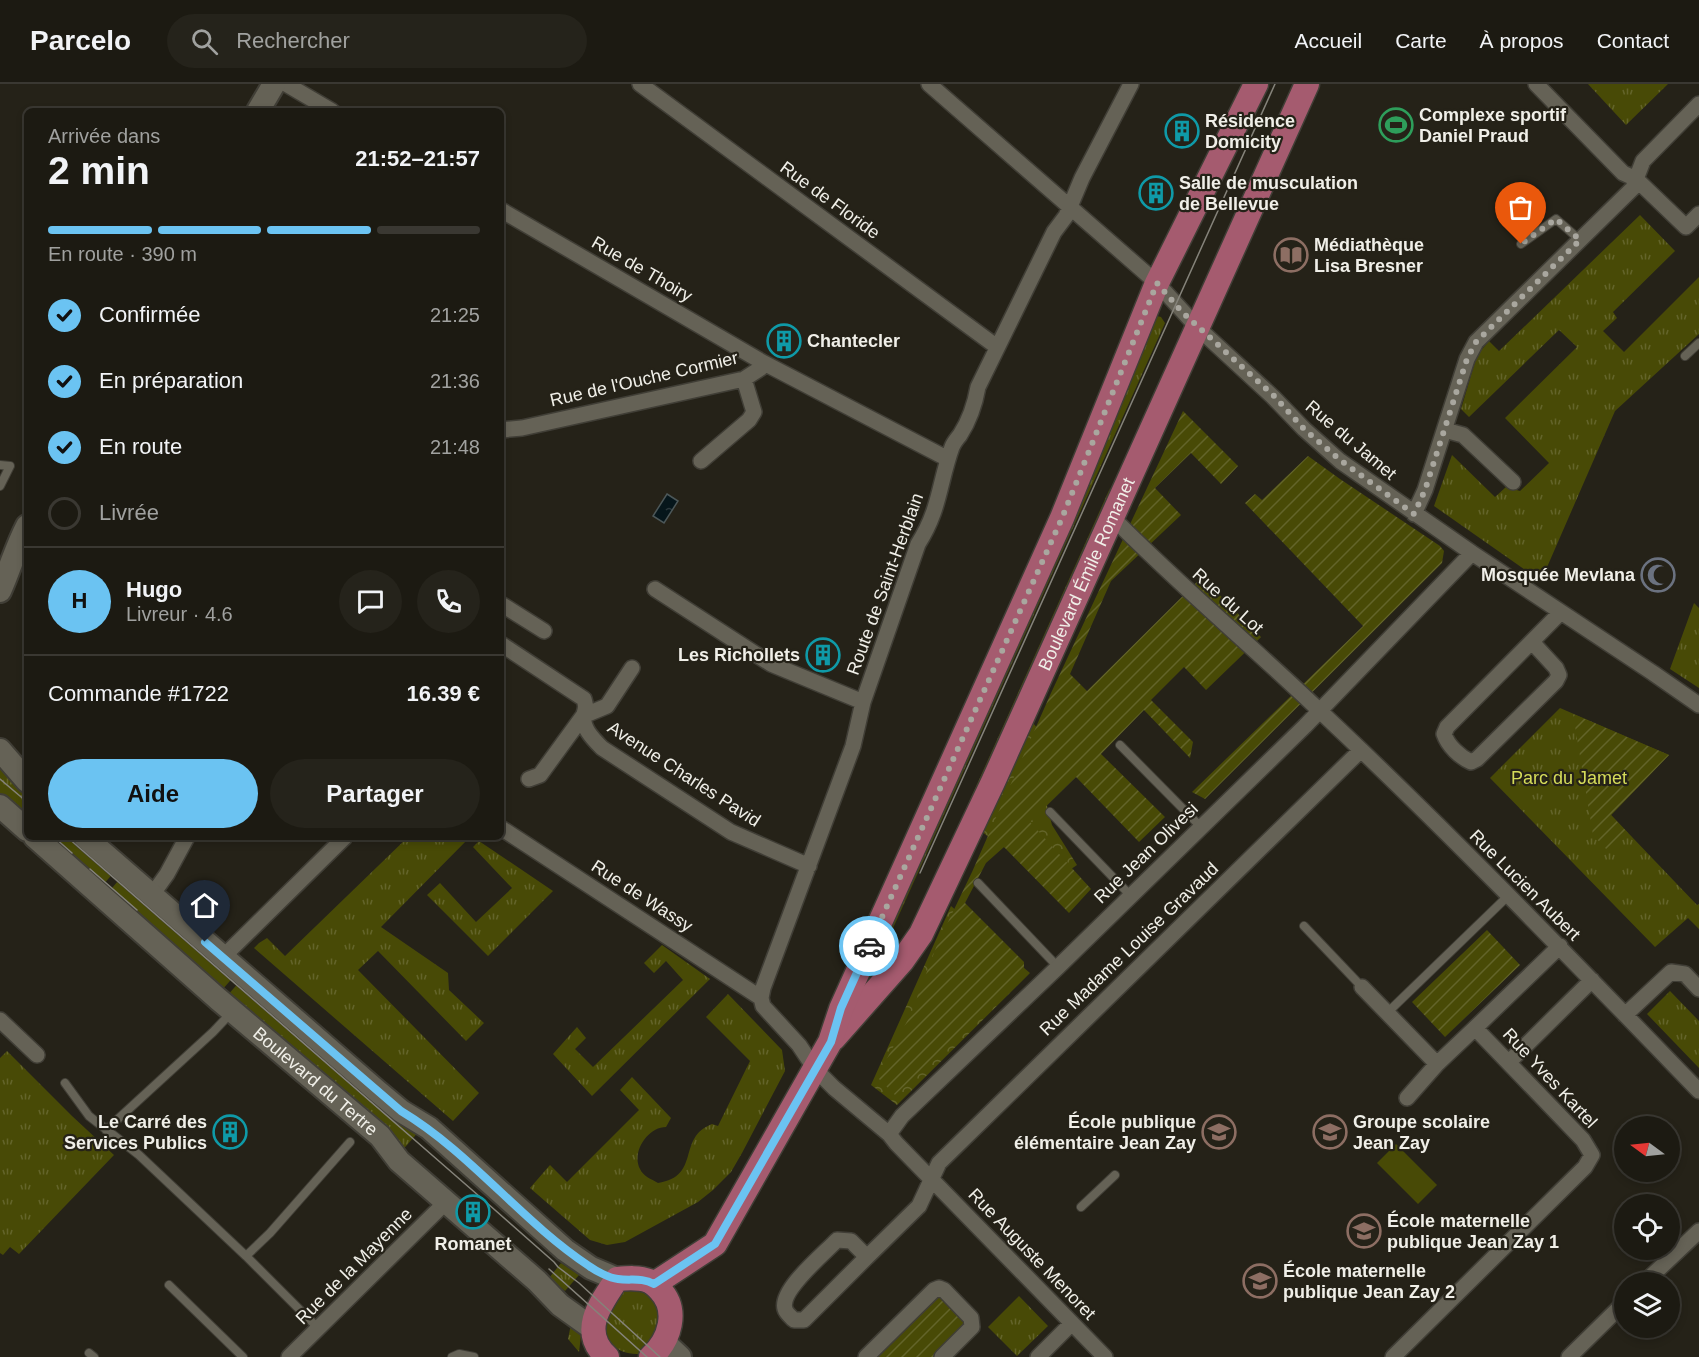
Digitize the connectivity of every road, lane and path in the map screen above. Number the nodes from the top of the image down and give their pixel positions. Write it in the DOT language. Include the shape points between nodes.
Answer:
graph roads {
  1 [pos="274,84"];
  2 [pos="286,84"];
  3 [pos="640,84"];
  4 [pos="929,84"];
  5 [pos="1131,84"];
  6 [pos="1256,84"];
  7 [pos="1307,84"];
  8 [pos="1536,84"];
  9 [pos="1699,104"];
  10 [pos="260,108"];
  11 [pos="327,108"];
  12 [pos="1636,179"];
  13 [pos="1070,206"];
  14 [pos="504,212"];
  15 [pos="1699,214"];
  16 [pos="1580,240"];
  17 [pos="1521,244"];
  18 [pos="1157,283"];
  19 [pos="1197,327"];
  20 [pos="1699,343"];
  21 [pos="997,347"];
  22 [pos="1685,356"];
  23 [pos="764,363"];
  24 [pos="744,379"];
  25 [pos="504,430"];
  26 [pos="1445,430"];
  27 [pos="948,459"];
  28 [pos="701,461"];
  29 [pos="0,465"];
  30 [pos="1513,482"];
  31 [pos="0,486"];
  32 [pos="1414,514"];
  33 [pos="1112,517"];
  34 [pos="24,532"];
  35 [pos="1472,553"];
  36 [pos="14,554"];
  37 [pos="655,589"];
  38 [pos="0,591"];
  39 [pos="504,606"];
  40 [pos="1561,612"];
  41 [pos="544,630"];
  42 [pos="1532,642"];
  43 [pos="504,646"];
  44 [pos="632,668"];
  45 [pos="863,702"];
  46 [pos="1699,705"];
  47 [pos="1320,711"];
  48 [pos="583,716"];
  49 [pos="1120,745"];
  50 [pos="0,750"];
  51 [pos="1360,750"];
  52 [pos="24,778"];
  53 [pos="529,779"];
  54 [pos="0,806"];
  55 [pos="1050,812"];
  56 [pos="24,827"];
  57 [pos="1201,827"];
  58 [pos="504,830"];
  59 [pos="38,840"];
  60 [pos="88,840"];
  61 [pos="185,840"];
  62 [pos="342,840"];
  63 [pos="809,866"];
  64 [pos="978,883"];
  65 [pos="152,895"];
  66 [pos="1131,896"];
  67 [pos="1508,896"];
  68 [pos="1304,926"];
  69 [pos="1560,946"];
  70 [pos="223,957"];
  71 [pos="1058,967"];
  72 [pos="1592,980"];
  73 [pos="1362,987"];
  74 [pos="1699,989"];
  75 [pos="761,998"];
  76 [pos="232,1011"];
  77 [pos="1387,1013"];
  78 [pos="1625,1015"];
  79 [pos="0,1020"];
  80 [pos="1475,1028"];
  81 [pos="831,1042"];
  82 [pos="37,1055"];
  83 [pos="1509,1062"];
  84 [pos="1437,1064"];
  85 [pos="815,1069"];
  86 [pos="65,1083"];
  87 [pos="1699,1091"];
  88 [pos="1407,1098"];
  89 [pos="106,1130"];
  90 [pos="889,1134"];
  91 [pos="350,1142"];
  92 [pos="1115,1176"];
  93 [pos="931,1179"];
  94 [pos="446,1202"];
  95 [pos="1081,1208"];
  96 [pos="1699,1231"];
  97 [pos="246,1256"];
  98 [pos="867,1257"];
  99 [pos="1656,1272"];
  100 [pos="617,1279"];
  101 [pos="654,1284"];
  102 [pos="169,1285"];
  103 [pos="1614,1313"];
  104 [pos="1072,1323"];
  105 [pos="318,1328"];
  106 [pos="592,1328"];
  107 [pos="665,1352"];
  108 [pos="243,1357"];
  109 [pos="289,1357"];
  110 [pos="452,1357"];
  111 [pos="474,1357"];
  112 [pos="607,1357"];
  113 [pos="866,1357"];
  114 [pos="942,1357"];
  115 [pos="1038,1357"];
  116 [pos="1105,1357"];
  117 [pos="1393,1357"];
  118 [pos="1569,1357"];
  1 -- 10 [label="main road"];
  2 -- 11 [label="street"];
  3 -- 21 [label="street, Rue de Floride"];
  4 -- 13 [label="street, Rue du Jamet"];
  5 -- 13 [label="street, Route de Saint-Herblain"];
  6 -- 18 [label="main road, Boulevard Émile Romanet"];
  7 -- 19 [label="main road, Boulevard Émile Romanet"];
  8 -- 12 [label="street" via="1623,173"];
  9 -- 12 [label="street" via="1643,160"];
  12 -- 15 [label="street" via="1686,227"];
  12 -- 16 [label="street" via="1633,188"];
  13 -- 18 [label="street, Rue du Jamet"];
  13 -- 21 [label="street, Route de Saint-Herblain"];
  14 -- 23 [label="street, Rue de Thoiry"];
  16 -- 17 [label="lane" via="1556,219"];
  16 -- 26 [label="street" via="1476,342"];
  18 -- 19 [label="street, Rue du Jamet"];
  18 -- 81 [label="main road, Boulevard Émile Romanet" via="1062,518 841,1008"];
  19 -- 32 [label="street, Rue du Jamet" via="1274,396 1304,429"];
  19 -- 33 [label="main road, Boulevard Émile Romanet"];
  20 -- 22 [label="lane"];
  21 -- 27 [label="street, Route de Saint-Herblain"];
  23 -- 24 [label="street, Rue de l'Ouche Cormier"];
  23 -- 27 [label="street, Rue de l'Ouche Cormier"];
  24 -- 25 [label="street, Rue de l'Ouche Cormier"];
  24 -- 28 [label="street" via="754,412"];
  26 -- 30 [label="street" via="1463,435"];
  26 -- 32 [label="street"];
  27 -- 45 [label="street, Route de Saint-Herblain" via="936,507 918,544"];
  29 -- 31 [label="lane" via="10,466"];
  32 -- 35 [label="street, Rue du Jamet"];
  33 -- 47 [label="street, Rue du Lot" via="1161,567"];
  33 -- 81 [label="main road, Boulevard Émile Romanet" via="921,934"];
  34 -- 36 [label="main road"];
  35 -- 40 [label="street, Rue du Jamet"];
  35 -- 47 [label="street, Rue Jean Olivesi"];
  36 -- 38 [label="main road"];
  37 -- 45 [label="street" via="771,664"];
  39 -- 41 [label="street"];
  40 -- 42 [label="street"];
  40 -- 46 [label="street, Rue du Jamet"];
  42 -- 42 [label="street" via="1447,727 1446,741 1464,759 1477,759 1556,681 1556,668"];
  43 -- 48 [label="street, Avenue Charles Pavid" via="584,699"];
  44 -- 48 [label="street, Avenue Charles Pavid" via="607,706"];
  45 -- 63 [label="street, Route de Saint-Herblain" via="853,746"];
  47 -- 51 [label="street, Rue Lucien Aubert"];
  47 -- 57 [label="street, Rue Jean Olivesi"];
  48 -- 53 [label="street, Avenue Charles Pavid" via="540,776"];
  48 -- 63 [label="street, Avenue Charles Pavid" via="589,735 602,748 731,832"];
  49 -- 57 [label="lane"];
  50 -- 52 [label="main road"];
  51 -- 67 [label="street, Rue Lucien Aubert"];
  51 -- 93 [label="street, Rue Madame Louise Gravaud" via="945,1156"];
  54 -- 56 [label="main road"];
  55 -- 66 [label="lane"];
  57 -- 66 [label="street, Rue Jean Olivesi"];
  58 -- 75 [label="street, Rue de Wassy"];
  59 -- 76 [label="main road, Boulevard du Tertre"];
  60 -- 65 [label="main road, Boulevard du Tertre"];
  61 -- 65 [label="street"];
  62 -- 70 [label="street"];
  63 -- 75 [label="street, Route de Saint-Herblain"];
  64 -- 71 [label="lane"];
  65 -- 70 [label="main road, Boulevard du Tertre"];
  66 -- 71 [label="street, Rue Jean Olivesi"];
  67 -- 69 [label="street, Rue Lucien Aubert"];
  67 -- 77 [label="lane"];
  68 -- 73 [label="lane"];
  69 -- 72 [label="street, Rue Lucien Aubert"];
  69 -- 80 [label="street"];
  70 -- 100 [label="main road, Boulevard du Tertre" via="401,1111 429,1128 565,1250 591,1268"];
  71 -- 90 [label="street, Rue Jean Olivesi" via="902,1116"];
  72 -- 78 [label="street, Rue Lucien Aubert"];
  72 -- 83 [label="street"];
  73 -- 77 [label="street"];
  74 -- 78 [label="street" via="1684,974 1671,972"];
  75 -- 85 [label="street" via="763,1006 799,1044"];
  76 -- 89 [label="lane"];
  76 -- 94 [label="main road, Boulevard du Tertre" via="380,1136 399,1161"];
  77 -- 84 [label="street"];
  78 -- 87 [label="street, Rue Lucien Aubert"];
  79 -- 82 [label="street"];
  80 -- 83 [label="street, Rue Yves Kartel"];
  80 -- 84 [label="street, Rue Yves Kartel"];
  81 -- 85 [label="main road, Boulevard Émile Romanet"];
  83 -- 117 [label="street, Rue Yves Kartel" via="1583,1140 1592,1155 1586,1167"];
  84 -- 88 [label="street, Rue Yves Kartel"];
  85 -- 90 [label="street"];
  85 -- 101 [label="main road, Boulevard Émile Romanet" via="715,1244"];
  86 -- 89 [label="lane" via="89,1116"];
  89 -- 97 [label="lane" via="139,1155"];
  90 -- 93 [label="street"];
  91 -- 97 [label="lane"];
  92 -- 95 [label="lane"];
  93 -- 98 [label="street, Rue Madame Louise Gravaud" via="919,1206"];
  93 -- 104 [label="street, Rue Auguste Menoret"];
  94 -- 105 [label="street, Rue de la Mayenne"];
  94 -- 106 [label="main road, Boulevard du Tertre" via="560,1305"];
  96 -- 99 [label="street"];
  97 -- 105 [label="lane"];
  98 -- 98 [label="street, Rue Madame Louise Gravaud" via="851,1241 837,1240 791,1286 784,1301 785,1310 794,1320 804,1320"];
  100 -- 101 [label="main road" via="633,1278"];
  100 -- 106 [label="main road"];
  101 -- 107 [label="main road" via="668,1302 670,1313"];
  102 -- 108 [label="lane"];
  103 -- 118 [label="street"];
  104 -- 115 [label="street"];
  104 -- 116 [label="street, Rue Auguste Menoret"];
  105 -- 109 [label="street, Rue de la Mayenne"];
  106 -- 112 [label="main road"];
  110 -- 111 [label="lane"];
  113 -- 114 [label="street" via="939,1288 973,1324"];
}
